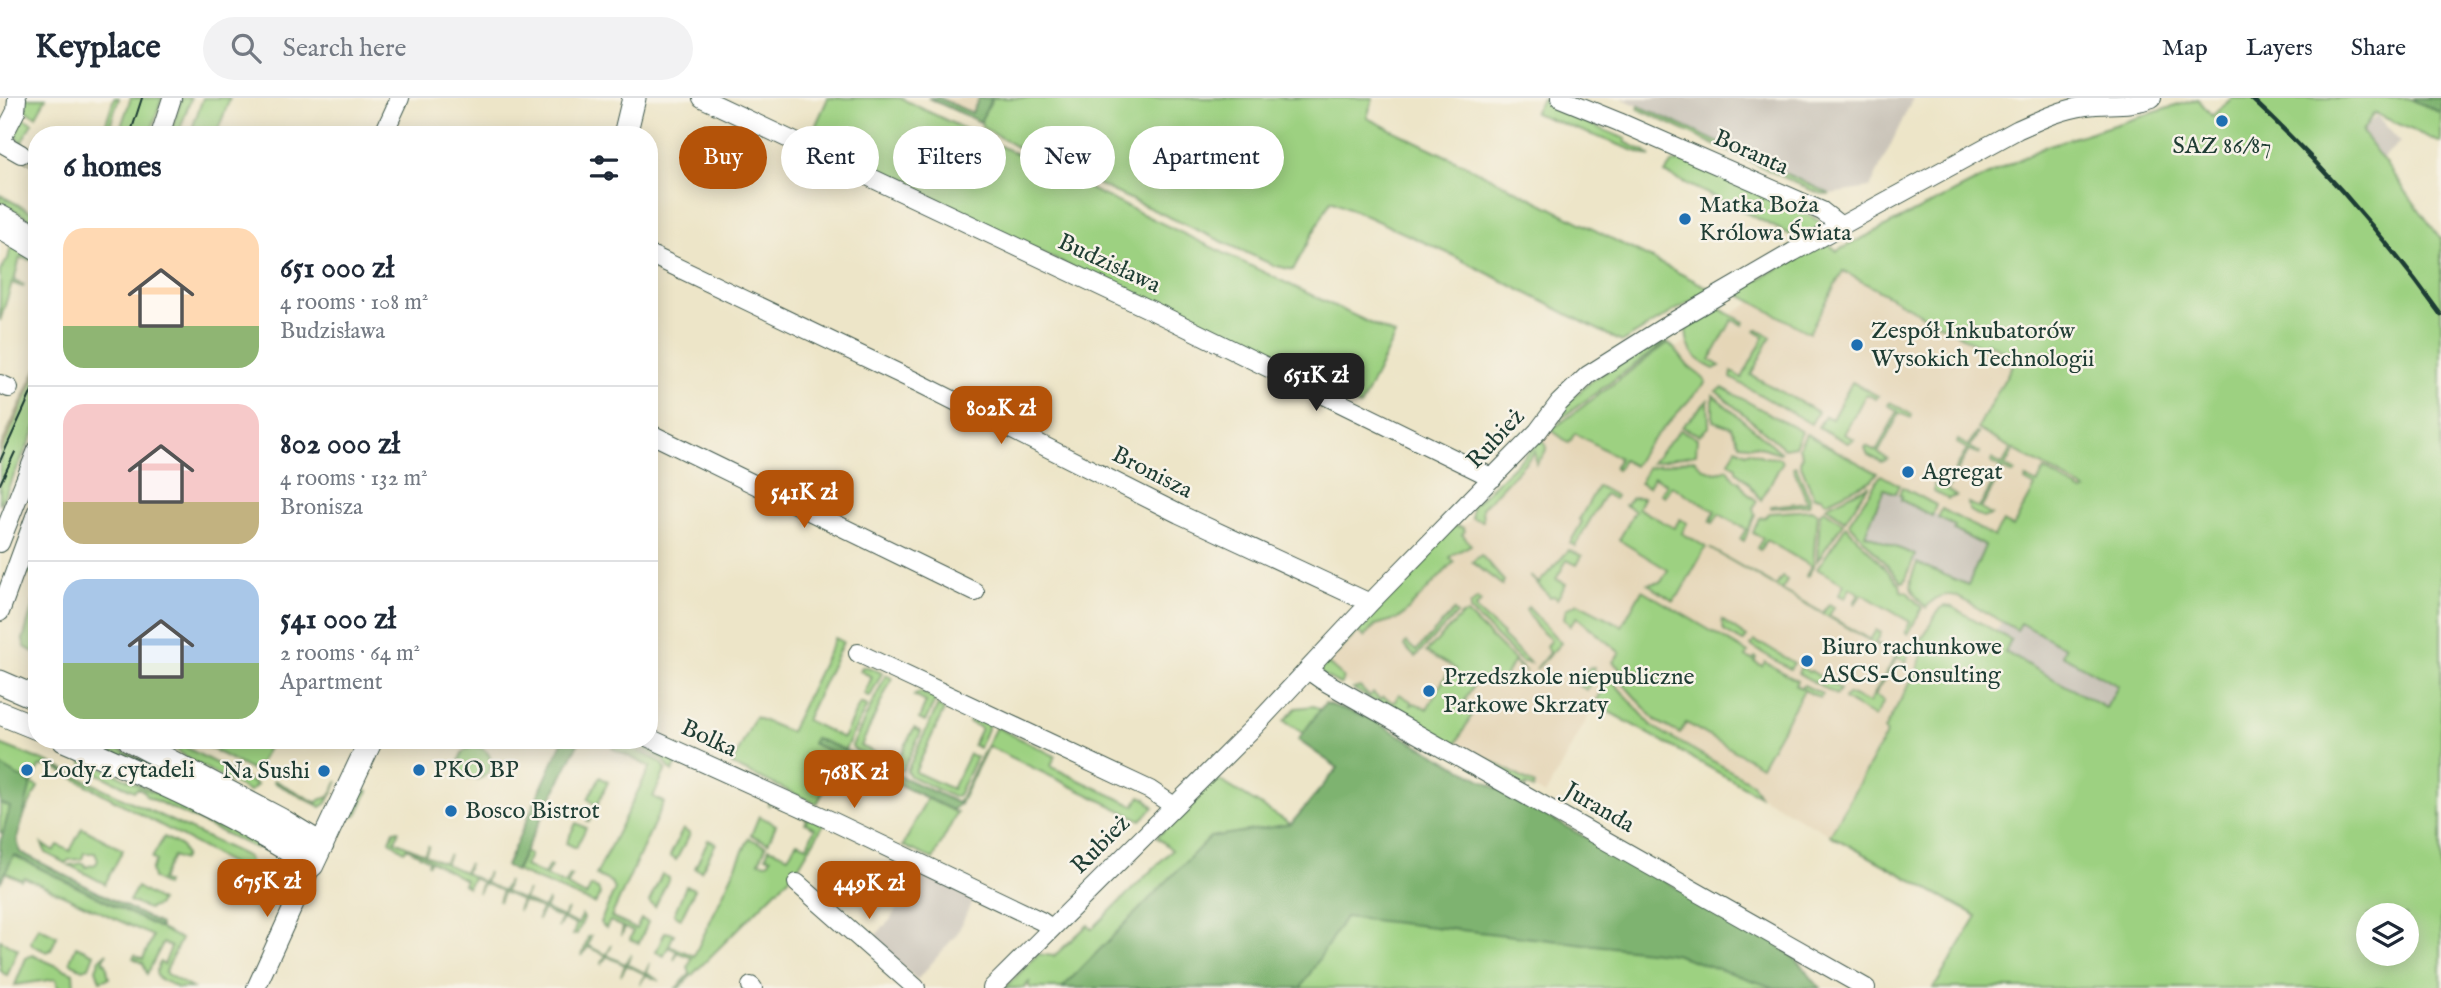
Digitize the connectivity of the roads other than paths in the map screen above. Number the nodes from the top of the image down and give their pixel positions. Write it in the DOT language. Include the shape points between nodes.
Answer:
graph roads {
  1 [pos="17,98"];
  2 [pos="172,98"];
  3 [pos="400,98"];
  4 [pos="634,98"];
  5 [pos="702,98"];
  6 [pos="1560,98"];
  7 [pos="2152,98"];
  8 [pos="163,126"];
  9 [pos="387,126"];
  10 [pos="627,126"];
  11 [pos="0,142"];
  12 [pos="21,154"];
  13 [pos="0,214"];
  14 [pos="1841,226"];
  15 [pos="28,229"];
  16 [pos="0,230"];
  17 [pos="28,247"];
  18 [pos="658,258"];
  19 [pos="658,437"];
  20 [pos="28,473"];
  21 [pos="1493,478"];
  22 [pos="28,536"];
  23 [pos="0,543"];
  24 [pos="975,592"];
  25 [pos="1370,603"];
  26 [pos="0,612"];
  27 [pos="858,653"];
  28 [pos="1308,670"];
  29 [pos="0,682"];
  30 [pos="28,694"];
  31 [pos="0,713"];
  32 [pos="28,725"];
  33 [pos="658,742"];
  34 [pos="85,749"];
  35 [pos="147,749"];
  36 [pos="367,749"];
  37 [pos="1174,806"];
  38 [pos="317,855"];
  39 [pos="797,883"];
  40 [pos="1051,929"];
  41 [pos="256,988"];
  42 [pos="916,988"];
  43 [pos="992,988"];
  44 [pos="1866,988"];
  1 -- 11 [label="street" via="16,111"];
  2 -- 8 [label="street"];
  3 -- 9 [label="street"];
  4 -- 10 [label="street"];
  5 -- 21 [label="street, Budzisława"];
  6 -- 14 [label="street, Boranta" via="1818,209"];
  7 -- 14 [label="street, Rubież" via="2122,106 2081,106 2042,118"];
  11 -- 12 [label="street"];
  13 -- 15 [label="street"];
  14 -- 21 [label="street, Rubież" via="1588,375"];
  16 -- 17 [label="street"];
  18 -- 25 [label="street, Bronisza"];
  19 -- 24 [label="street"];
  20 -- 23 [label="street"];
  21 -- 25 [label="street, Rubież"];
  22 -- 26 [label="street"];
  25 -- 28 [label="street, Rubież"];
  27 -- 37 [label="street" via="1150,790"];
  28 -- 37 [label="street, Rubież"];
  28 -- 44 [label="street, Juranda"];
  29 -- 30 [label="street"];
  31 -- 32 [label="street"];
  33 -- 40 [label="street, Bolka"];
  34 -- 38 [label="street"];
  35 -- 38 [label="street" via="225,790"];
  36 -- 38 [label="street"];
  37 -- 40 [label="street, Rubież"];
  38 -- 41 [label="street"];
  39 -- 42 [label="street"];
  40 -- 43 [label="street, Rubież"];
}
